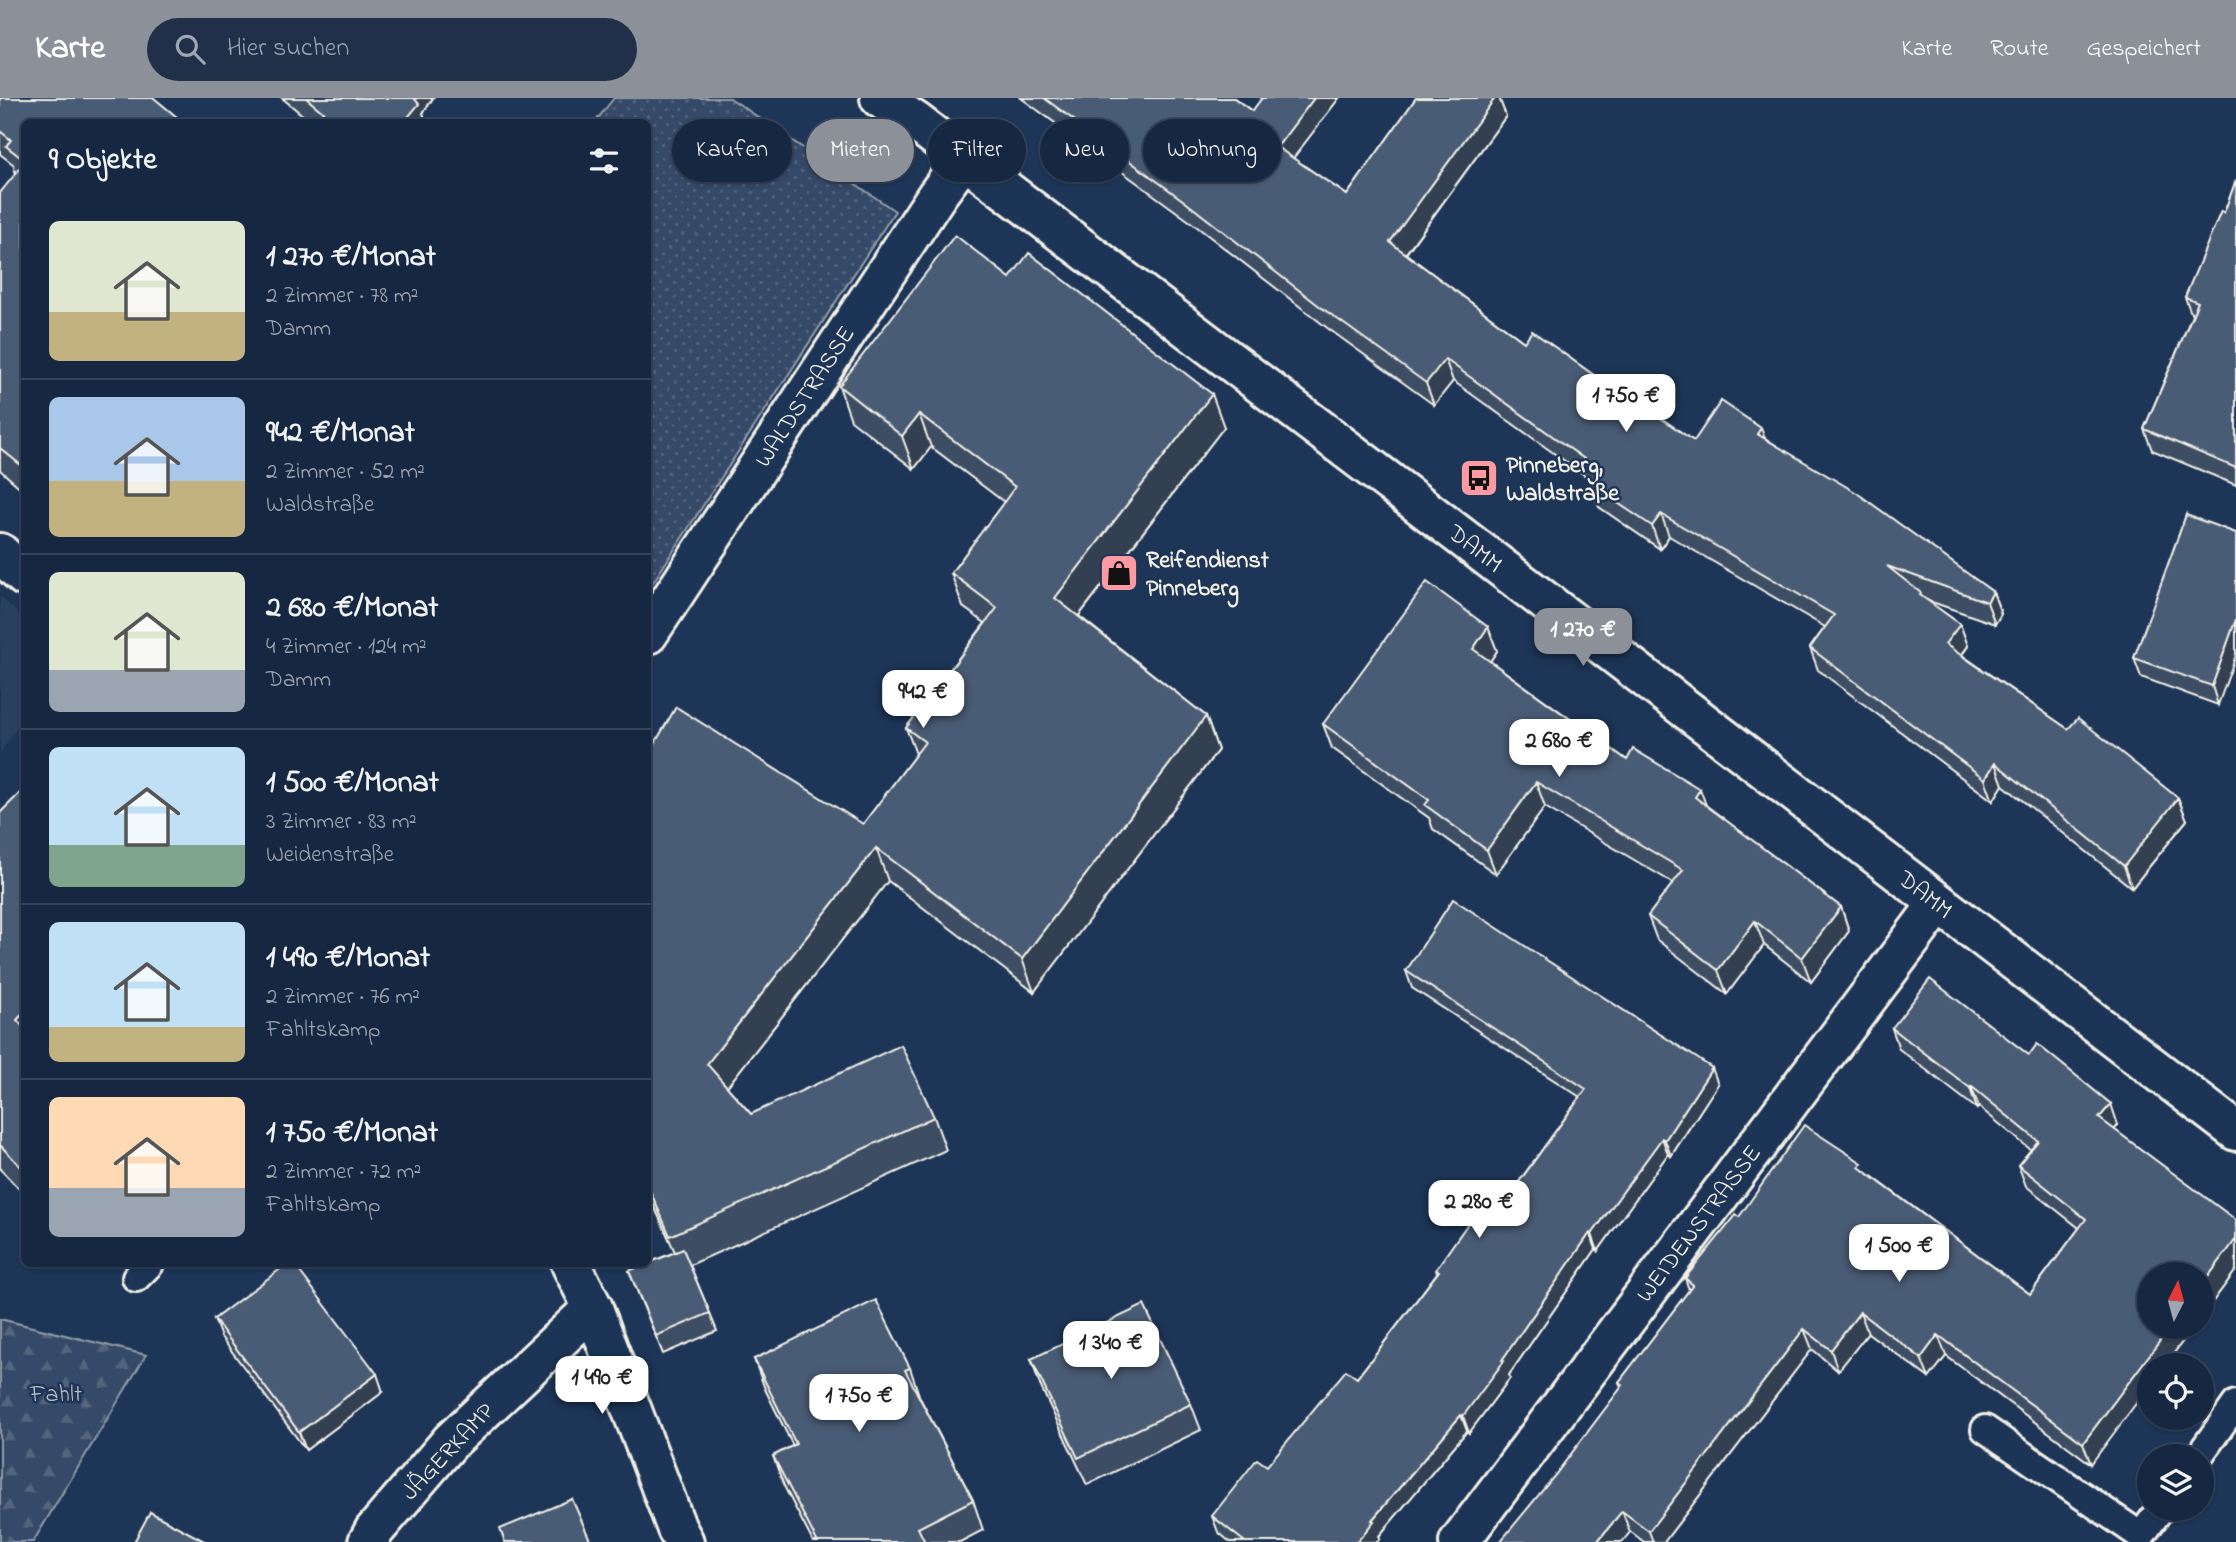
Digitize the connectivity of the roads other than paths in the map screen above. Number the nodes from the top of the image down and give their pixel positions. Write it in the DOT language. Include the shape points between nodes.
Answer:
graph roads {
  1 [pos="880,98"];
  2 [pos="928,132"];
  3 [pos="947,182"];
  4 [pos="992,182"];
  5 [pos="0,553"];
  6 [pos="21,573"];
  7 [pos="651,629"];
  8 [pos="1938,904"];
  9 [pos="2236,1131"];
  10 [pos="572,1267"];
  11 [pos="593,1308"];
  12 [pos="2236,1404"];
  13 [pos="1984,1429"];
  14 [pos="2208,1444"];
  15 [pos="2152,1521"];
  16 [pos="368,1542"];
  17 [pos="684,1542"];
  18 [pos="1459,1542"];
  1 -- 2 [label="street, DAMM"];
  3 -- 7 [label="street, WALDSTRASSE"];
  4 -- 8 [label="street, DAMM"];
  5 -- 6 [label="street"];
  8 -- 9 [label="street, DAMM"];
  8 -- 18 [label="street, WEIDENSTRASSE"];
  10 -- 11 [label="street"];
  11 -- 16 [label="street, JÄGERKAMP" via="451,1441"];
  11 -- 17 [label="street"];
  12 -- 14 [label="lane"];
  13 -- 15 [label="lane" via="2141,1536"];
}
